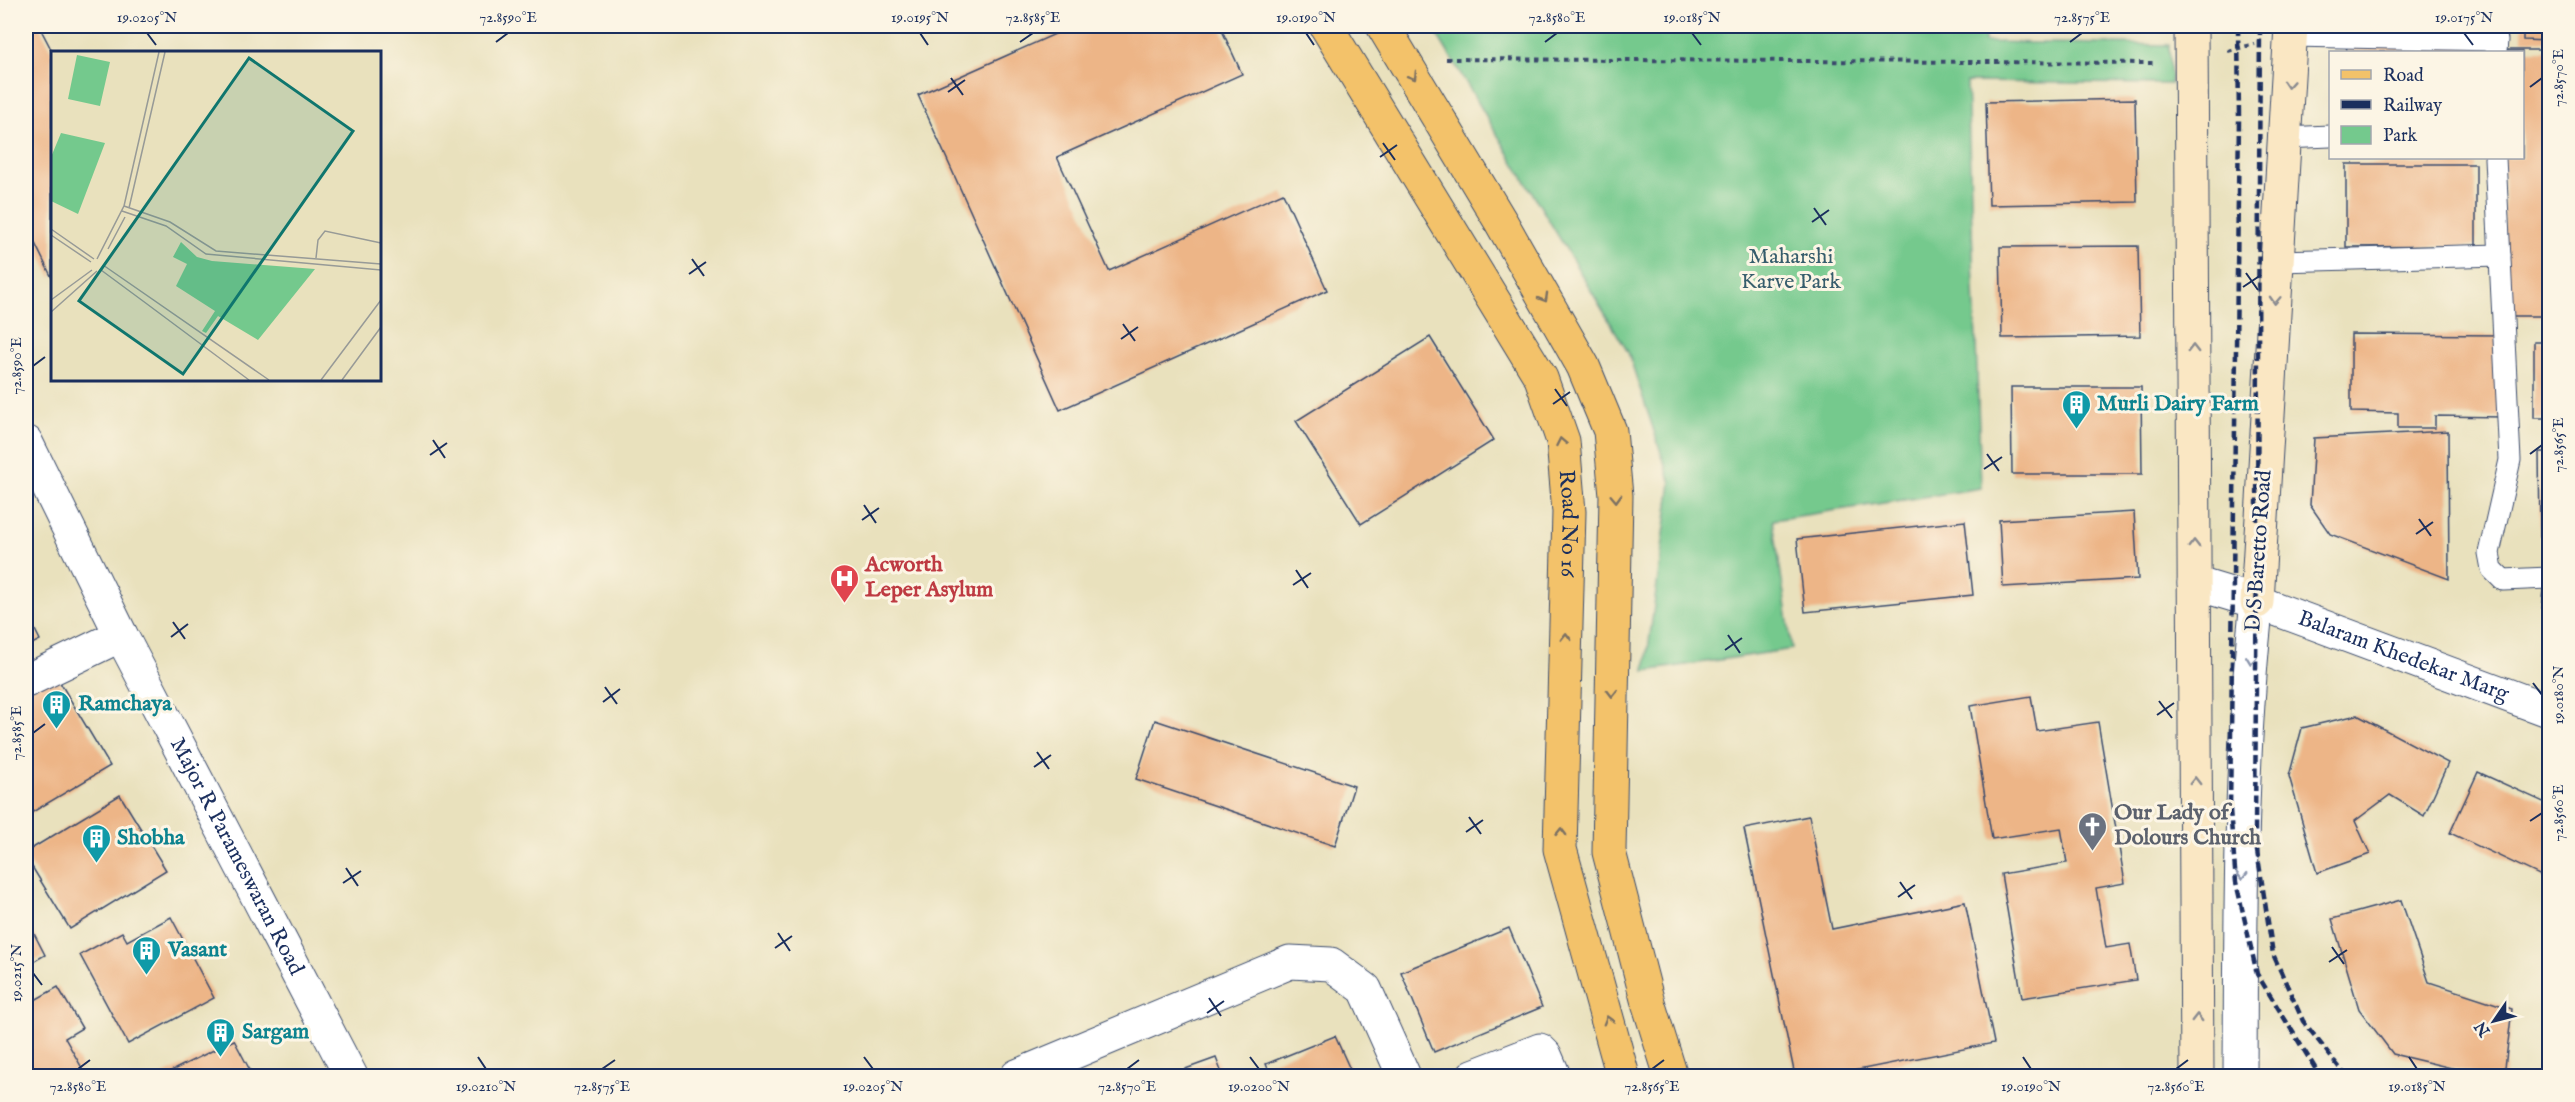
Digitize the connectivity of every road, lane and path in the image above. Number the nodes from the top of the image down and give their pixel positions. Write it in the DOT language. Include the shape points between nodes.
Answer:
graph roads {
  1 [pos="1326,26"];
  2 [pos="1383,26"];
  3 [pos="2191,26"];
  4 [pos="2291,31"];
  5 [pos="2496,51"];
  6 [pos="1402,58"];
  7 [pos="2191,60"];
  8 [pos="2329,136"];
  9 [pos="2285,138"];
  10 [pos="2495,159"];
  11 [pos="2500,255"];
  12 [pos="2277,261"];
  13 [pos="1524,262"];
  14 [pos="1487,288"];
  15 [pos="26,442"];
  16 [pos="2550,578"];
  17 [pos="2194,583"];
  18 [pos="2258,602"];
  19 [pos="121,635"];
  20 [pos="26,681"];
  21 [pos="2550,711"];
  22 [pos="351,1077"];
  23 [pos="1017,1077"];
  24 [pos="1404,1077"];
  25 [pos="1473,1077"];
  26 [pos="1554,1077"];
  27 [pos="1623,1077"];
  28 [pos="1671,1077"];
  29 [pos="2197,1077"];
  30 [pos="2240,1077"];
  1 -- 14 [label="main road, Road No 16"];
  2 -- 6 [label="main road"];
  3 -- 7 [label="main road"];
  4 -- 5 [label="lane" via="2497,40"];
  4 -- 7 [label="path"];
  4 -- 9 [label="main road, D S Baretto Road, one-way"];
  6 -- 7 [label="path" via="2170,63"];
  6 -- 13 [label="main road, one-way"];
  17 -- 7 [label="main road, one-way"];
  8 -- 9 [label="lane"];
  9 -- 12 [label="main road, D S Baretto Road"];
  10 -- 11 [label="lane"];
  11 -- 12 [label="lane"];
  11 -- 16 [label="lane" via="2510,460 2489,553 2492,569 2503,580"];
  12 -- 18 [label="main road, D S Baretto Road, one-way"];
  13 -- 14 [label="main road"];
  13 -- 28 [label="main road, one-way" via="1583,366 1610,432 1616,496 1609,852"];
  27 -- 14 [label="main road, Road No 16, one-way" via="1560,849 1569,512 1563,441 1541,378"];
  15 -- 19 [label="street, Major R Parameswaran Road"];
  17 -- 18 [label="street, Balaram Khedekar Marg"];
  29 -- 17 [label="main road, one-way"];
  18 -- 21 [label="street, Balaram Khedekar Marg"];
  18 -- 30 [label="street, D S Baretto Road, one-way" via="2249,677 2242,811"];
  19 -- 20 [label="street"];
  19 -- 22 [label="street, Major R Parameswaran Road"];
  23 -- 24 [label="street" via="1290,962 1331,964 1365,989"];
  25 -- 26 [label="street" via="1540,1050"];
}
